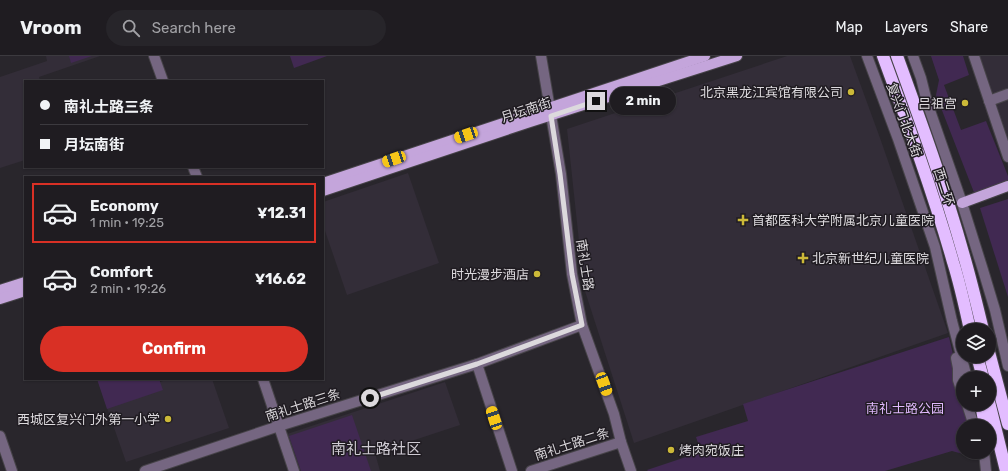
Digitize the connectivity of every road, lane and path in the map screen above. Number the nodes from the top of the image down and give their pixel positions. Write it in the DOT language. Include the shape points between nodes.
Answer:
graph roads {
  1 [pos="154,56"];
  2 [pos="541,56"];
  3 [pos="705,56"];
  4 [pos="738,56"];
  5 [pos="867,56"];
  6 [pos="883,56"];
  7 [pos="897,56"];
  8 [pos="913,56"];
  9 [pos="974,56"];
  10 [pos="163,80"];
  11 [pos="1008,94"];
  12 [pos="989,101"];
  13 [pos="550,112"];
  14 [pos="1008,157"];
  15 [pos="324,183"];
  16 [pos="1008,186"];
  17 [pos="324,191"];
  18 [pos="962,203"];
  19 [pos="24,282"];
  20 [pos="988,285"];
  21 [pos="0,290"];
  22 [pos="24,291"];
  23 [pos="0,299"];
  24 [pos="952,321"];
  25 [pos="968,323"];
  26 [pos="981,323"];
  27 [pos="582,325"];
  28 [pos="1008,342"];
  29 [pos="992,363"];
  30 [pos="477,364"];
  31 [pos="1008,366"];
  32 [pos="958,371"];
  33 [pos="965,371"];
  34 [pos="263,380"];
  35 [pos="998,384"];
  36 [pos="1008,406"];
  37 [pos="991,411"];
  38 [pos="1008,424"];
  39 [pos="278,426"];
  40 [pos="0,436"];
  41 [pos="621,442"];
  42 [pos="985,459"];
  43 [pos="148,470"];
  44 [pos="12,471"];
  45 [pos="294,471"];
  46 [pos="512,471"];
  47 [pos="531,471"];
  48 [pos="631,471"];
  49 [pos="986,471"];
  50 [pos="1006,471"];
  1 -- 10 [label="street"];
  2 -- 13 [label="street, 南礼士路"];
  3 -- 13 [label="main road, 月坛南街"];
  4 -- 13 [label="main road, 月坛南街"];
  5 -- 24 [label="street, 复兴门北大街" via="935,247"];
  6 -- 25 [label="highway, 西二环" via="912,135 953,262"];
  7 -- 26 [label="highway, 西二环" via="948,202"];
  8 -- 18 [label="street, 复兴门北大街"];
  9 -- 12 [label="street"];
  11 -- 12 [label="street"];
  12 -- 14 [label="street"];
  13 -- 15 [label="main road, 月坛南街"];
  13 -- 17 [label="main road, 月坛南街" via="530,122"];
  13 -- 27 [label="street, 南礼士路" via="572,274"];
  16 -- 18 [label="main road"];
  18 -- 20 [label="street, 复兴门北大街"];
  19 -- 21 [label="main road"];
  20 -- 28 [label="street"];
  20 -- 31 [label="street, 复兴门北大街"];
  22 -- 23 [label="main road"];
  24 -- 32 [label="street" via="951,334"];
  24 -- 33 [label="street, 复兴门北大街"];
  27 -- 30 [label="street, 南礼士路三条"];
  27 -- 41 [label="street, 南礼士路" via="614,414"];
  29 -- 35 [label="highway"];
  30 -- 39 [label="street, 南礼士路三条"];
  30 -- 46 [label="street"];
  34 -- 39 [label="street"];
  35 -- 36 [label="highway"];
  35 -- 38 [label="highway"];
  37 -- 50 [label="highway"];
  39 -- 43 [label="street, 南礼士路三条"];
  39 -- 45 [label="street"];
  40 -- 44 [label="street"];
  41 -- 47 [label="street, 南礼士路二条"];
  41 -- 48 [label="street, 南礼士路"];
  42 -- 49 [label="street"];
}
